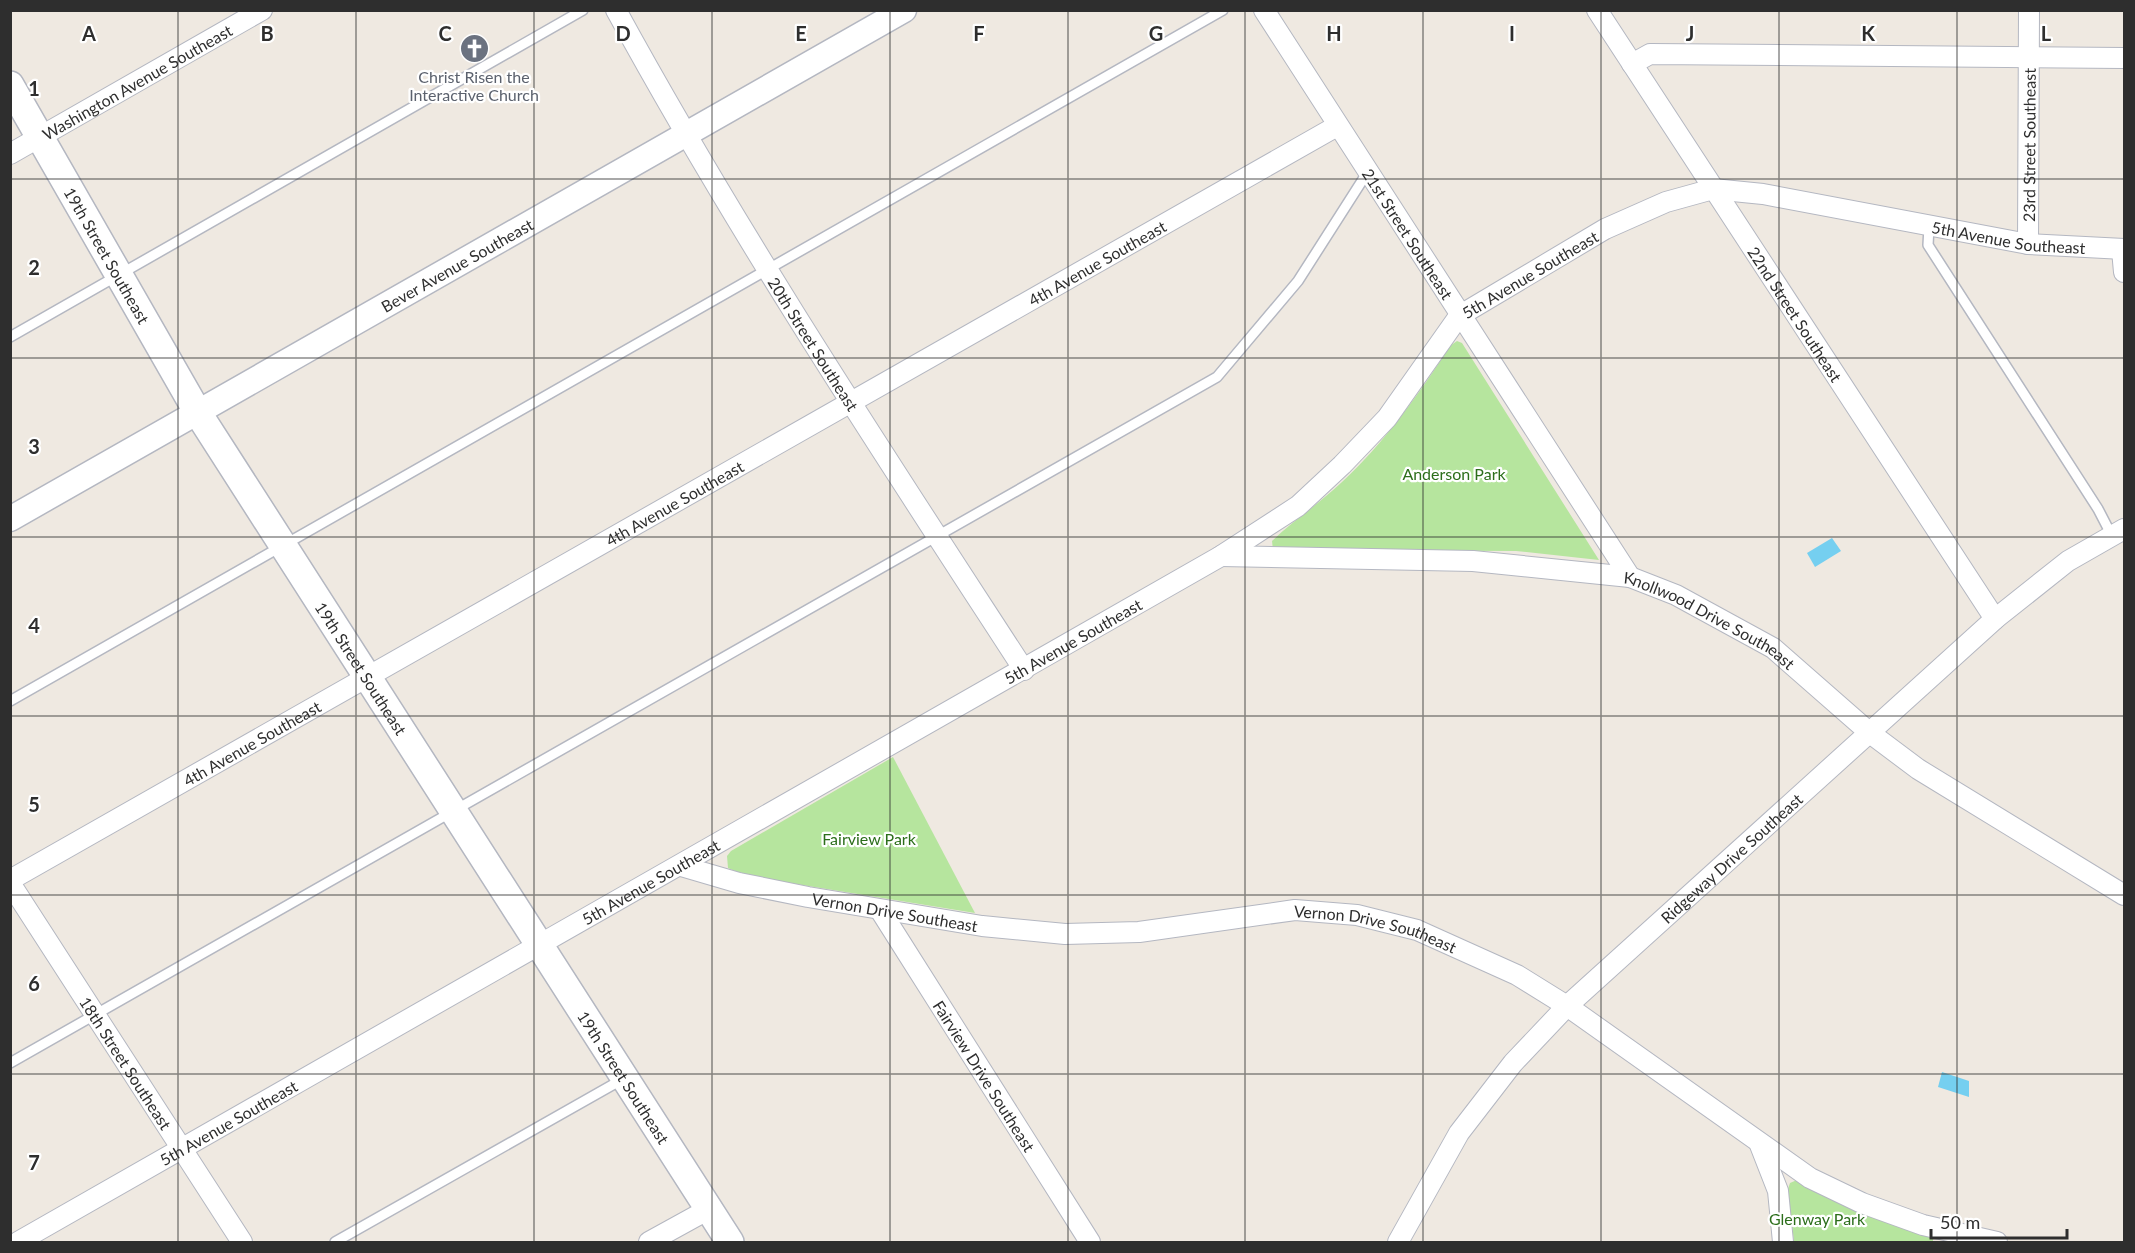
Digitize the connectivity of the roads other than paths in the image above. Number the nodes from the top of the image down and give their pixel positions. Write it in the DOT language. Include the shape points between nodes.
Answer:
graph roads {
  1 [pos="262,10"];
  2 [pos="583,10"];
  3 [pos="616,10"];
  4 [pos="904,10"];
  5 [pos="1223,10"];
  6 [pos="1264,10"];
  7 [pos="1597,10"];
  8 [pos="2029,10"];
  9 [pos="2029,56"];
  10 [pos="2124,57"];
  11 [pos="1632,64"];
  12 [pos="10,85"];
  13 [pos="1337,126"];
  14 [pos="684,135"];
  15 [pos="40,137"];
  16 [pos="10,154"];
  17 [pos="1367,173"];
  18 [pos="1713,189"];
  19 [pos="1929,227"];
  20 [pos="2028,244"];
  21 [pos="2123,250"];
  22 [pos="768,269"];
  23 [pos="2124,272"];
  24 [pos="118,275"];
  25 [pos="1459,316"];
  26 [pos="10,337"];
  27 [pos="852,404"];
  28 [pos="198,412"];
  29 [pos="10,519"];
  30 [pos="2118,532"];
  31 [pos="938,537"];
  32 [pos="282,546"];
  33 [pos="1221,556"];
  34 [pos="1630,577"];
  35 [pos="1995,619"];
  36 [pos="1024,670"];
  37 [pos="367,678"];
  38 [pos="10,701"];
  39 [pos="1870,733"];
  40 [pos="452,813"];
  41 [pos="681,866"];
  42 [pos="10,881"];
  43 [pos="2124,895"];
  44 [pos="880,910"];
  45 [pos="538,946"];
  46 [pos="1567,1006"];
  47 [pos="96,1015"];
  48 [pos="10,1063"];
  49 [pos="625,1078"];
  50 [pos="1760,1145"];
  51 [pos="182,1149"];
  52 [pos="709,1209"];
  53 [pos="1970,1240"];
  54 [pos="18,1242"];
  55 [pos="242,1242"];
  56 [pos="335,1242"];
  57 [pos="649,1242"];
  58 [pos="730,1242"];
  59 [pos="1090,1242"];
  60 [pos="1398,1242"];
  61 [pos="1783,1242"];
  62 [pos="1997,1242"];
  1 -- 15 [label="street, Washington Avenue Southeast"];
  2 -- 24 [label="lane"];
  3 -- 14 [label="street, 20th Street Southeast"];
  4 -- 14 [label="street, Bever Avenue Southeast"];
  5 -- 22 [label="lane"];
  6 -- 13 [label="street, 21st Street Southeast"];
  7 -- 11 [label="street, 22nd Street Southeast"];
  8 -- 9 [label="street, 23rd Street Southeast"];
  9 -- 10 [label="street"];
  9 -- 11 [label="street" via="1650,54"];
  9 -- 20 [label="street, 23rd Street Southeast"];
  11 -- 18 [label="street, 22nd Street Southeast"];
  12 -- 15 [label="main road, 19th Street Southeast"];
  13 -- 17 [label="street, 21st Street Southeast"];
  13 -- 27 [label="street, 4th Avenue Southeast"];
  14 -- 22 [label="street, 20th Street Southeast"];
  14 -- 28 [label="street, Bever Avenue Southeast"];
  15 -- 16 [label="street, Washington Avenue Southeast"];
  15 -- 24 [label="main road, 19th Street Southeast"];
  17 -- 25 [label="street, 21st Street Southeast"];
  17 -- 31 [label="lane" via="1298,280 1217,377"];
  18 -- 19 [label="street, 5th Avenue Southeast" via="1762,194"];
  18 -- 25 [label="street, 5th Avenue Southeast" via="1666,202 1605,229"];
  18 -- 35 [label="street, 22nd Street Southeast"];
  19 -- 20 [label="street, 5th Avenue Southeast"];
  19 -- 30 [label="lane" via="1928,245 2098,509"];
  20 -- 21 [label="street, 5th Avenue Southeast"];
  21 -- 23 [label="street"];
  22 -- 27 [label="street, 20th Street Southeast"];
  22 -- 32 [label="lane"];
  24 -- 26 [label="lane"];
  24 -- 28 [label="main road, 19th Street Southeast"];
  25 -- 33 [label="street, 5th Avenue Southeast" via="1387,418 1342,465 1298,506"];
  25 -- 34 [label="street, 21st Street Southeast"];
  27 -- 31 [label="street, 20th Street Southeast"];
  27 -- 37 [label="street, 4th Avenue Southeast"];
  28 -- 29 [label="street, Bever Avenue Southeast"];
  28 -- 32 [label="main road, 19th Street Southeast"];
  30 -- 35 [label="street, Ridgeway Drive Southeast" via="2068,561"];
  31 -- 36 [label="street, 20th Street Southeast"];
  31 -- 40 [label="lane"];
  32 -- 37 [label="main road, 19th Street Southeast"];
  32 -- 38 [label="lane"];
  33 -- 34 [label="street, Knollwood Drive Southeast" via="1473,561"];
  33 -- 36 [label="street, 5th Avenue Southeast"];
  34 -- 39 [label="street, Knollwood Drive Southeast" via="1676,595 1773,648"];
  35 -- 39 [label="street, Ridgeway Drive Southeast"];
  36 -- 41 [label="street, 5th Avenue Southeast"];
  37 -- 40 [label="main road, 19th Street Southeast"];
  37 -- 42 [label="street, 4th Avenue Southeast"];
  39 -- 43 [label="street, Knollwood Drive Southeast" via="1918,769"];
  39 -- 46 [label="street, Ridgeway Drive Southeast"];
  40 -- 45 [label="main road, 19th Street Southeast"];
  40 -- 47 [label="lane"];
  41 -- 44 [label="street, Vernon Drive Southeast" via="739,883"];
  41 -- 45 [label="street, 5th Avenue Southeast"];
  42 -- 47 [label="street, 18th Street Southeast"];
  44 -- 46 [label="street, Vernon Drive Southeast" via="1065,934 1139,932 1295,910 1357,915 1417,930 1464,950 1517,975"];
  44 -- 59 [label="street, Fairview Drive Southeast"];
  45 -- 49 [label="main road, 19th Street Southeast"];
  45 -- 51 [label="street, 5th Avenue Southeast"];
  46 -- 50 [label="street, Vernon Drive Southeast"];
  46 -- 60 [label="street, Ridgeway Drive Southeast" via="1513,1063 1459,1134"];
  47 -- 48 [label="lane"];
  47 -- 51 [label="street, 18th Street Southeast"];
  49 -- 52 [label="main road, 19th Street Southeast"];
  49 -- 56 [label="lane"];
  50 -- 53 [label="street, Vernon Drive Southeast" via="1810,1179 1862,1203"];
  50 -- 61 [label="street" via="1778,1191"];
  51 -- 54 [label="street, 5th Avenue Southeast"];
  51 -- 55 [label="street, 18th Street Southeast"];
  52 -- 57 [label="street"];
  52 -- 58 [label="main road, 19th Street Southeast"];
  53 -- 62 [label="street, Vernon Drive Southeast"];
}
